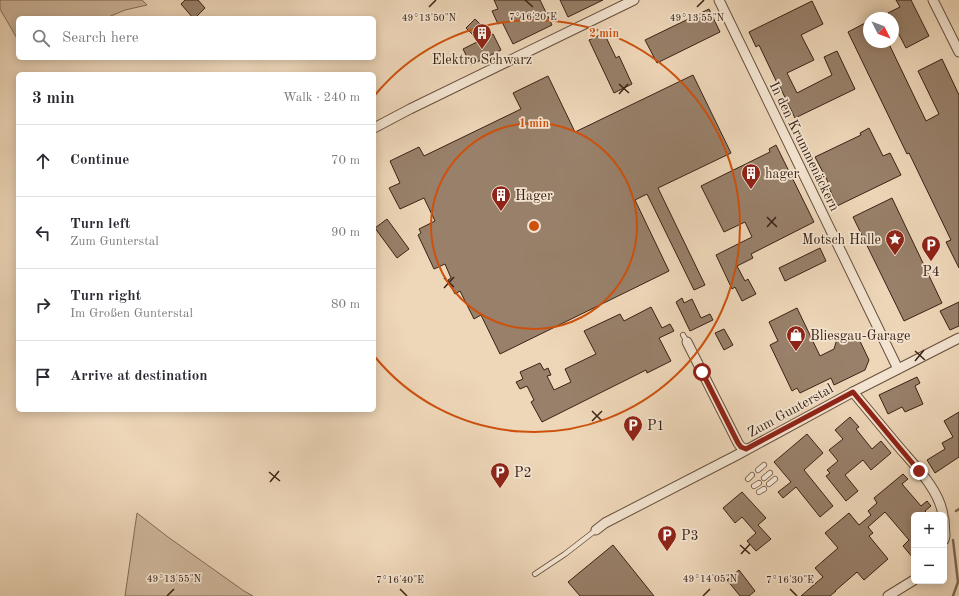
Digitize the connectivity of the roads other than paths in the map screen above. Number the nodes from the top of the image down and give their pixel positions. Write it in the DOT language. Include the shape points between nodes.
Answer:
graph roads {
  1 [pos="634,0"];
  2 [pos="719,0"];
  3 [pos="933,0"];
  4 [pos="959,52"];
  5 [pos="376,127"];
  6 [pos="685,338"];
  7 [pos="959,338"];
  8 [pos="898,369"];
  9 [pos="853,392"];
  10 [pos="746,449"];
  11 [pos="764,465"];
  12 [pos="758,470"];
  13 [pos="770,473"];
  14 [pos="752,475"];
  15 [pos="764,478"];
  16 [pos="748,479"];
  17 [pos="775,479"];
  18 [pos="759,483"];
  19 [pos="769,484"];
  20 [pos="754,486"];
  21 [pos="764,489"];
  22 [pos="759,492"];
  23 [pos="942,512"];
  24 [pos="596,530"];
  25 [pos="535,574"];
  26 [pos="911,582"];
  27 [pos="888,596"];
  1 -- 5 [label="street"];
  2 -- 8 [label="street, In den Krummenäckern"];
  3 -- 4 [label="street"];
  6 -- 10 [label="street" via="738,443"];
  7 -- 8 [label="street, Zum Gunterstal"];
  8 -- 9 [label="street, Zum Gunterstal"];
  9 -- 10 [label="street, Zum Gunterstal"];
  9 -- 23 [label="street" via="933,489"];
  10 -- 24 [label="street, Zum Gunterstal"];
  11 -- 12 [label="lane"];
  13 -- 15 [label="lane"];
  14 -- 16 [label="lane"];
  17 -- 19 [label="lane"];
  18 -- 20 [label="lane"];
  21 -- 22 [label="lane"];
  24 -- 25 [label="lane, Zum Gunterstal"];
  26 -- 27 [label="street"];
}
